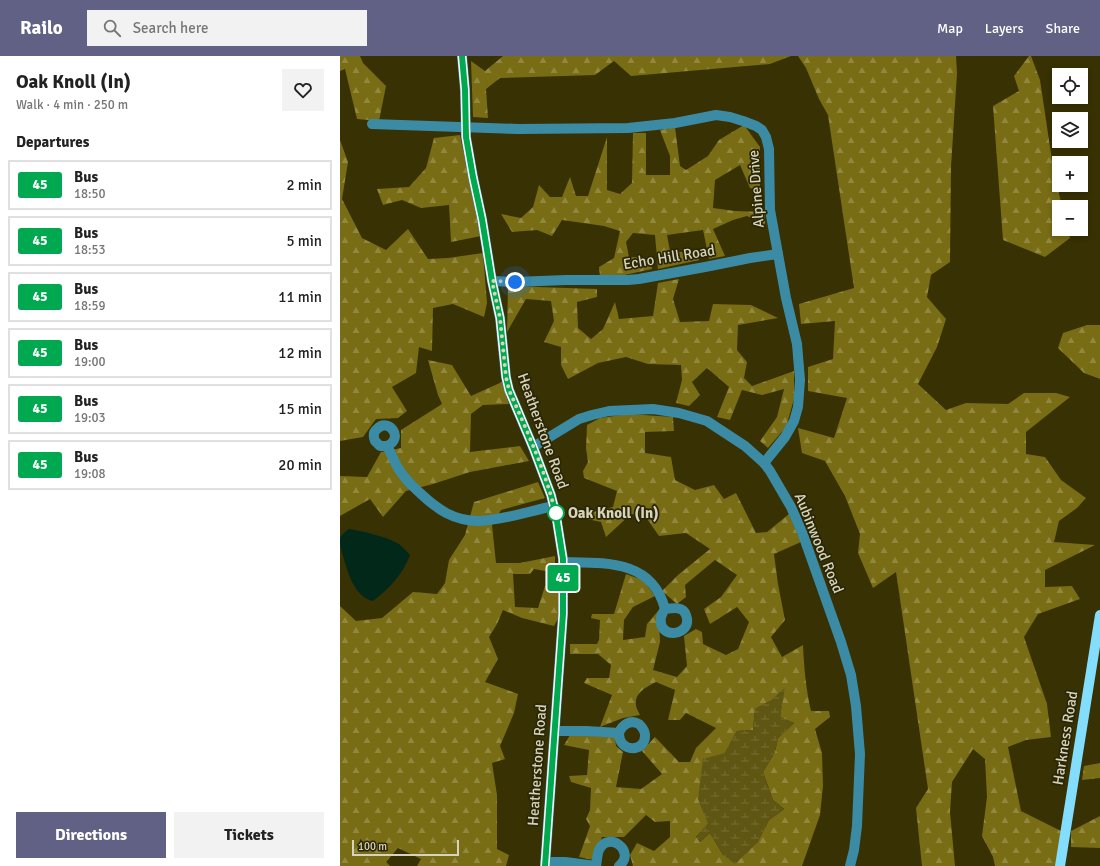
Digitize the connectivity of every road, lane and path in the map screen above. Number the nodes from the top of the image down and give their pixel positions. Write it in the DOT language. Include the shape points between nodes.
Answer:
graph roads {
  1 [pos="462,56"];
  2 [pos="372,124"];
  3 [pos="465,127"];
  4 [pos="778,254"];
  5 [pos="492,281"];
  6 [pos="387,446"];
  7 [pos="533,447"];
  8 [pos="764,463"];
  9 [pos="554,506"];
  10 [pos="563,562"];
  11 [pos="664,609"];
  12 [pos="1100,615"];
  13 [pos="555,731"];
  14 [pos="619,733"];
  15 [pos="545,864"];
  16 [pos="596,866"];
  17 [pos="619,866"];
  18 [pos="850,866"];
  19 [pos="1060,866"];
  1 -- 3 [label="street, Heatherstone Road"];
  2 -- 3 [label="street, Alpine Drive"];
  3 -- 4 [label="street, Alpine Drive" via="628,128 716,116 748,122 762,130 769,149 770,210"];
  3 -- 5 [label="street, Heatherstone Road"];
  4 -- 5 [label="street, Echo Hill Road" via="633,279"];
  4 -- 8 [label="street, Alpine Drive" via="797,344 800,389 792,426"];
  5 -- 7 [label="street, Heatherstone Road" via="500,318 507,384"];
  6 -- 9 [label="street" via="408,482 433,506 450,515 479,521"];
  7 -- 8 [label="street, Aubinwood Road" via="579,419 609,411 653,409 707,421 726,432"];
  7 -- 9 [label="street, Heatherstone Road"];
  8 -- 18 [label="street, Aubinwood Road" via="791,507 802,532 842,642 851,675 860,754 857,826"];
  9 -- 10 [label="street, Heatherstone Road"];
  10 -- 11 [label="street" via="612,564 631,569 654,585 660,594"];
  10 -- 13 [label="street, Heatherstone Road" via="563,614"];
  12 -- 19 [label="main road, Harkness Road"];
  13 -- 14 [label="street"];
  13 -- 15 [label="street, Heatherstone Road"];
  15 -- 16 [label="street" via="566,862"];
  16 -- 17 [label="street" via="600,848 611,842 619,844 624,851 624,860"];
}
